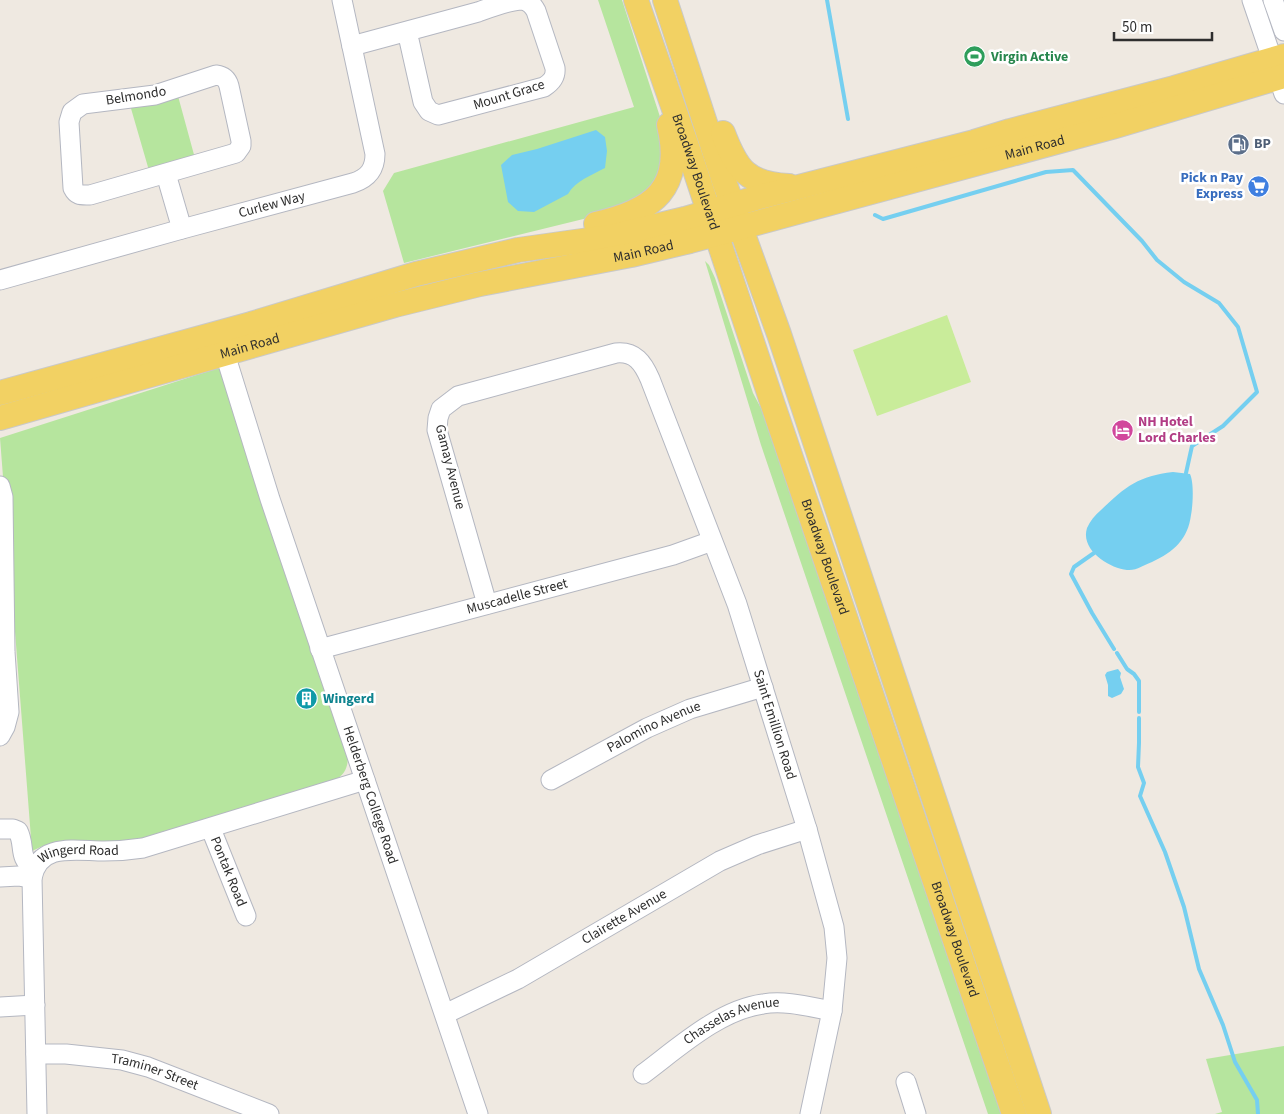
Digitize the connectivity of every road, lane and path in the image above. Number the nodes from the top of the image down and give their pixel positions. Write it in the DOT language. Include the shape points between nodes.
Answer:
graph roads {
  1 [pos="342,0"];
  2 [pos="666,0"];
  3 [pos="1252,0"];
  4 [pos="1273,0"];
  5 [pos="636,3"];
  6 [pos="407,31"];
  7 [pos="1284,31"];
  8 [pos="352,46"];
  9 [pos="1280,73"];
  10 [pos="166,174"];
  11 [pos="801,187"];
  12 [pos="732,205"];
  13 [pos="709,212"];
  14 [pos="740,227"];
  15 [pos="182,228"];
  16 [pos="716,234"];
  17 [pos="518,250"];
  18 [pos="0,280"];
  19 [pos="222,343"];
  20 [pos="632,354"];
  21 [pos="1,392"];
  22 [pos="0,418"];
  23 [pos="0,486"];
  24 [pos="712,541"];
  25 [pos="487,604"];
  26 [pos="320,649"];
  27 [pos="2,653"];
  28 [pos="763,687"];
  29 [pos="0,736"];
  30 [pos="365,780"];
  31 [pos="551,780"];
  32 [pos="0,829"];
  33 [pos="211,829"];
  34 [pos="807,829"];
  35 [pos="33,874"];
  36 [pos="0,877"];
  37 [pos="246,916"];
  38 [pos="35,1005"];
  39 [pos="0,1007"];
  40 [pos="832,1011"];
  41 [pos="444,1014"];
  42 [pos="36,1054"];
  43 [pos="643,1074"];
  44 [pos="906,1082"];
  45 [pos="37,1114"];
  46 [pos="269,1114"];
  47 [pos="478,1114"];
  48 [pos="810,1114"];
  49 [pos="916,1114"];
  50 [pos="1014,1114"];
  51 [pos="1039,1114"];
  1 -- 8 [label="street, Curlew Way"];
  2 -- 11 [label="main road" via="736,163 764,183"];
  2 -- 12 [label="main road, Broadway Boulevard"];
  3 -- 9 [label="street"];
  4 -- 7 [label="street"];
  5 -- 13 [label="main road, Broadway Boulevard"];
  5 -- 17 [label="main road" via="673,142 674,155 666,184 658,196 638,211"];
  6 -- 6 [label="street, Mount Grace" via="523,0 536,11 555,75 544,87 438,115 428,111 423,102"];
  6 -- 8 [label="street, Mount Grace"];
  8 -- 15 [label="street, Curlew Way" via="375,154 371,173 353,184"];
  9 -- 11 [label="main road, Main Road" via="1010,131"];
  9 -- 14 [label="main road, Main Road" via="1103,129"];
  10 -- 10 [label="street, Belmondo" via="231,156 239,150 241,141 229,86 222,76 208,77 155,95 89,102 72,112 69,122 72,188 77,194 90,195"];
  10 -- 15 [label="street"];
  11 -- 12 [label="main road, Main Road"];
  12 -- 13 [label="main road, Main Road"];
  12 -- 14 [label="main road, Broadway Boulevard"];
  13 -- 16 [label="main road, Broadway Boulevard"];
  13 -- 17 [label="main road, Main Road" via="610,237"];
  14 -- 16 [label="main road, Main Road"];
  14 -- 51 [label="main road, Broadway Boulevard" via="779,334"];
  15 -- 18 [label="street, Curlew Way"];
  16 -- 19 [label="main road, Main Road"];
  16 -- 50 [label="main road, Broadway Boulevard"];
  17 -- 19 [label="main road, Main Road" via="416,274"];
  19 -- 21 [label="main road, Main Road"];
  19 -- 22 [label="main road, Main Road"];
  19 -- 26 [label="street, Helderberg College Road"];
  20 -- 24 [label="street, Saint Emillion Road" via="644,366 650,379"];
  20 -- 25 [label="street, Gamay Avenue" via="616,352 481,389 458,396 441,409 437,430"];
  23 -- 27 [label="street" via="3,497"];
  24 -- 25 [label="street, Muscadelle Street" via="673,555"];
  24 -- 28 [label="street, Saint Emillion Road" via="737,604"];
  25 -- 26 [label="street, Muscadelle Street"];
  26 -- 30 [label="street, Helderberg College Road"];
  27 -- 29 [label="street" via="9,712"];
  28 -- 31 [label="street, Palomino Avenue" via="690,709 647,728"];
  28 -- 34 [label="street, Saint Emillion Road"];
  30 -- 33 [label="street, Wingerd Road"];
  30 -- 41 [label="street, Helderberg College Road"];
  32 -- 35 [label="street" via="18,831 23,858"];
  33 -- 35 [label="street, Wingerd Road" via="126,851 56,852 42,858"];
  33 -- 37 [label="street, Pontak Road"];
  34 -- 40 [label="street, Saint Emillion Road" via="834,927 837,958"];
  34 -- 41 [label="street, Clairette Avenue" via="720,861 518,979"];
  35 -- 36 [label="street"];
  35 -- 38 [label="street, Wingerd Road"];
  38 -- 39 [label="street"];
  38 -- 42 [label="street, Wingerd Road"];
  40 -- 43 [label="street, Chasselas Avenue" via="791,1004 751,1006 714,1023"];
  40 -- 48 [label="street, Saint Emillion Road"];
  41 -- 47 [label="street, Helderberg College Road"];
  42 -- 45 [label="street, Wingerd Road"];
  42 -- 46 [label="street, Traminer Street" via="122,1060"];
  44 -- 49 [label="street"];
}
